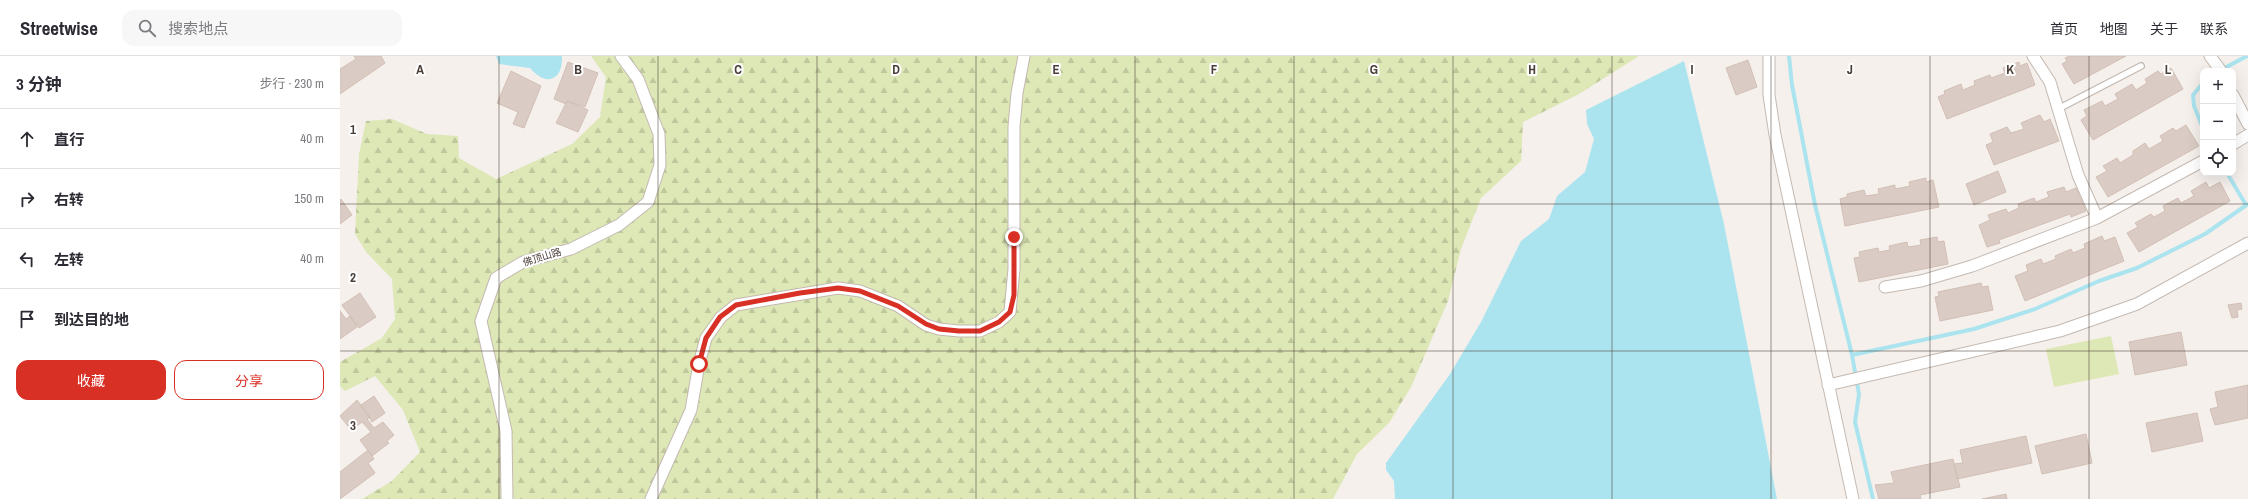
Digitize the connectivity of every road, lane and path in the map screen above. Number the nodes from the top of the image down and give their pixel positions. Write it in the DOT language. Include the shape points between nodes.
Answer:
graph roads {
  1 [pos="621,56"];
  2 [pos="1024,56"];
  3 [pos="1769,56"];
  4 [pos="2033,56"];
  5 [pos="2210,56"];
  6 [pos="2141,66"];
  7 [pos="2219,68"];
  8 [pos="2236,101"];
  9 [pos="2058,109"];
  10 [pos="2248,124"];
  11 [pos="2248,135"];
  12 [pos="2236,142"];
  13 [pos="2200,163"];
  14 [pos="2096,218"];
  15 [pos="2248,243"];
  16 [pos="1885,287"];
  17 [pos="1828,385"];
  18 [pos="507,499"];
  19 [pos="651,499"];
  20 [pos="1853,499"];
  1 -- 18 [label="street, 佛顶山路" via="638,79 659,134 660,165 648,202 619,225 571,249 523,262 496,278 480,321 506,431"];
  2 -- 19 [label="street" via="1014,127 1014,269 1010,312 999,322 980,331 959,331 939,329 876,295 846,289 800,293 736,305 720,317 706,338 691,410"];
  3 -- 17 [label="street" via="1769,95 1775,135"];
  4 -- 9 [label="street" via="2050,82"];
  5 -- 7 [label="street"];
  6 -- 9 [label="lane"];
  8 -- 10 [label="street"];
  9 -- 14 [label="street" via="2078,175"];
  11 -- 12 [label="street"];
  13 -- 14 [label="street"];
  14 -- 16 [label="street" via="1972,266 1921,281"];
  15 -- 17 [label="street" via="2136,304 2060,331"];
  17 -- 20 [label="street"];
}
